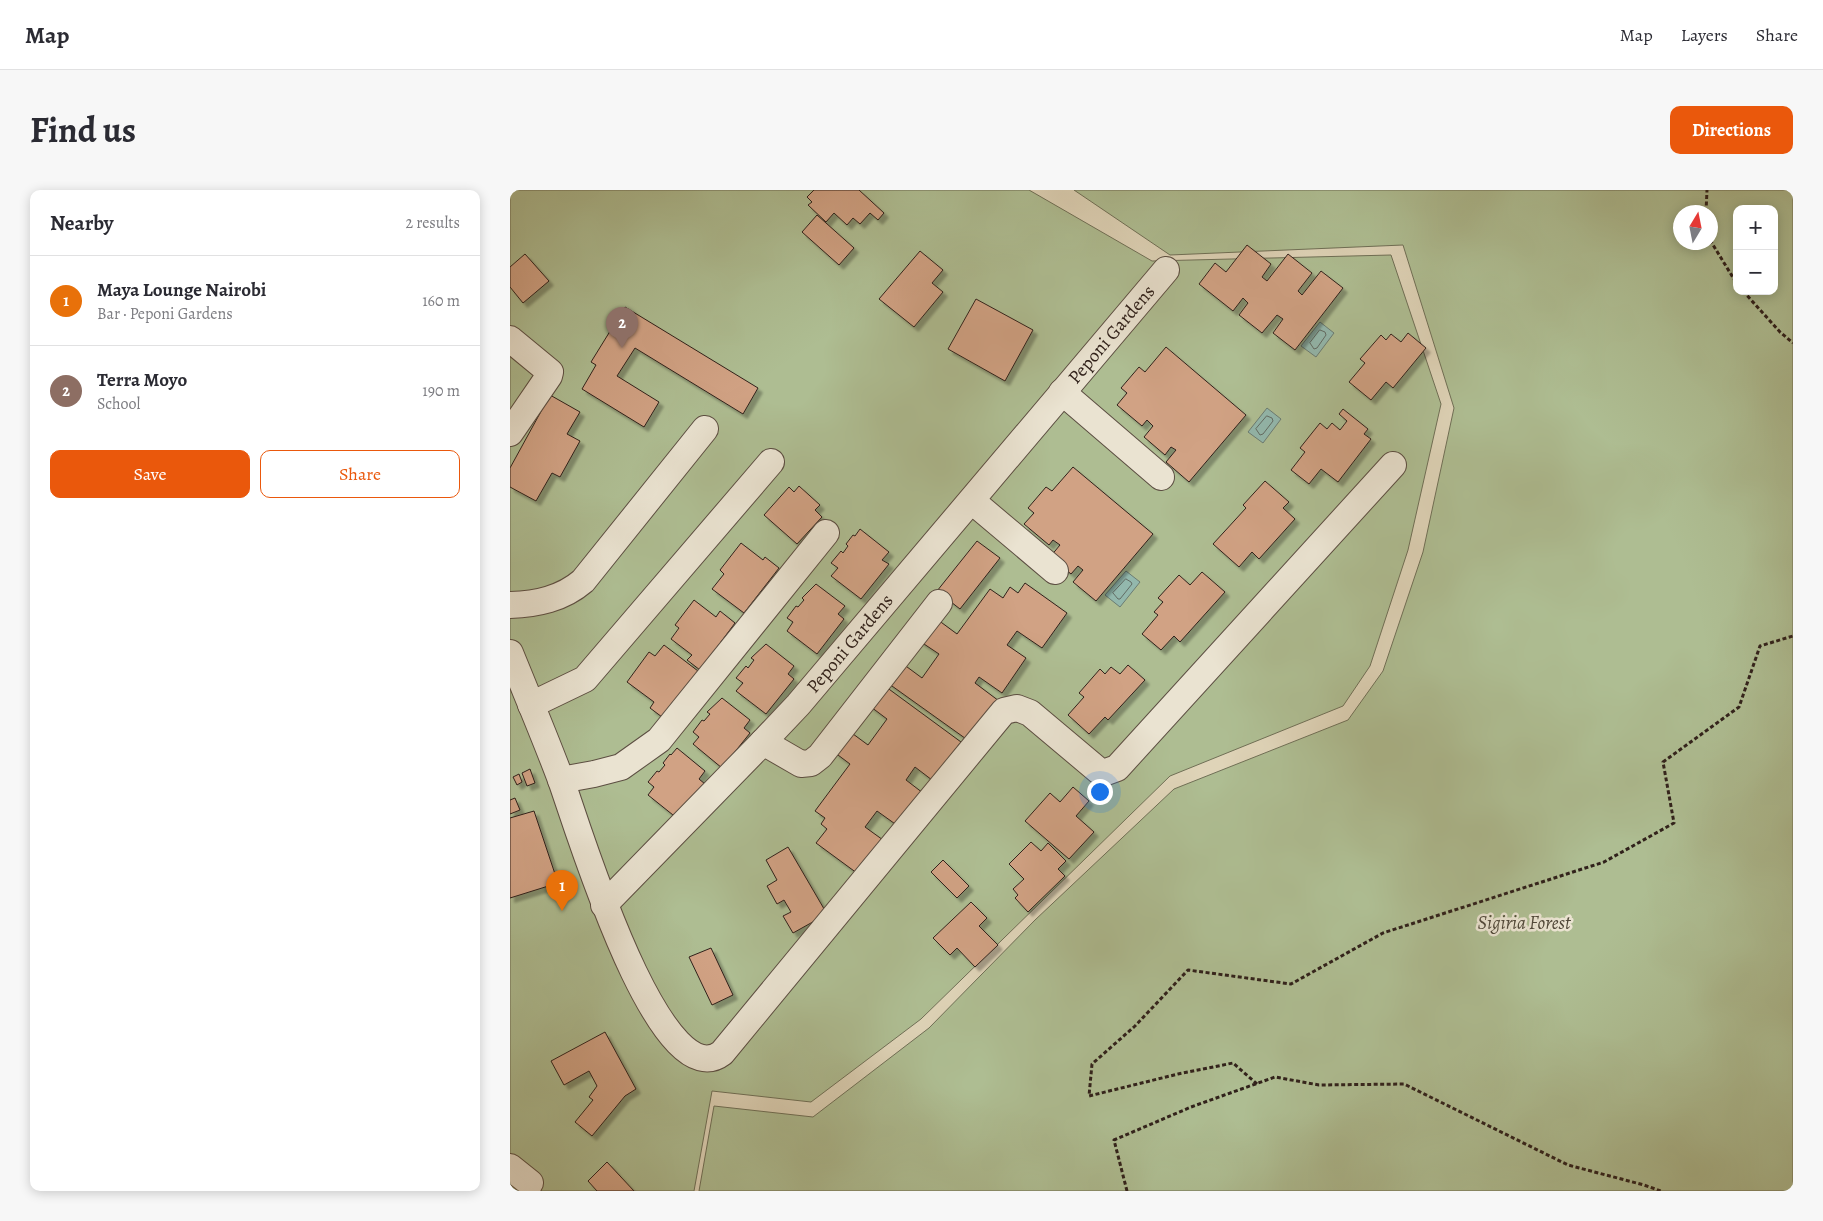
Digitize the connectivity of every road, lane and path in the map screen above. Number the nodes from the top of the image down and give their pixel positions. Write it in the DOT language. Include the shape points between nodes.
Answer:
graph roads {
  1 [pos="1707,190"];
  2 [pos="1706,205"];
  3 [pos="1716,250"];
  4 [pos="1166,270"];
  5 [pos="1733,277"];
  6 [pos="1747,295"];
  7 [pos="510,339"];
  8 [pos="1793,342"];
  9 [pos="1062,392"];
  10 [pos="705,429"];
  11 [pos="510,433"];
  12 [pos="771,462"];
  13 [pos="1393,465"];
  14 [pos="1161,477"];
  15 [pos="972,501"];
  16 [pos="826,533"];
  17 [pos="1055,571"];
  18 [pos="940,604"];
  19 [pos="510,605"];
  20 [pos="1793,636"];
  21 [pos="510,653"];
  22 [pos="531,705"];
  23 [pos="764,742"];
  24 [pos="561,780"];
  25 [pos="604,905"];
  26 [pos="1257,1084"];
  27 [pos="510,1167"];
  28 [pos="530,1184"];
  29 [pos="1127,1191"];
  30 [pos="1661,1191"];
  1 -- 2 [label="path"];
  3 -- 5 [label="path"];
  4 -- 9 [label="street, Peponi Gardens"];
  6 -- 8 [label="path"];
  7 -- 11 [label="street" via="550,372"];
  9 -- 14 [label="street"];
  9 -- 15 [label="street, Peponi Gardens"];
  10 -- 19 [label="street" via="583,581 564,594 533,604"];
  12 -- 22 [label="street" via="585,679"];
  13 -- 25 [label="street" via="1117,768 1100,771 1030,713 1017,708 1004,711 716,1058 693,1056 668,1029 641,988"];
  15 -- 17 [label="street"];
  15 -- 23 [label="street, Peponi Gardens"];
  16 -- 24 [label="street" via="659,740 621,767"];
  18 -- 23 [label="street" via="820,756 811,763 800,764"];
  20 -- 26 [label="path" via="1760,646 1739,708 1663,762 1674,823 1604,862 1383,933 1290,984 1188,970 1135,1026 1092,1064 1089,1096 1233,1063"];
  21 -- 22 [label="street"];
  22 -- 24 [label="street"];
  23 -- 25 [label="street, Peponi Gardens"];
  24 -- 25 [label="street"];
  26 -- 29 [label="path" via="1191,1107 1114,1140"];
  26 -- 30 [label="path" via="1275,1077 1319,1085 1404,1084 1568,1166"];
  27 -- 28 [label="street"];
}
